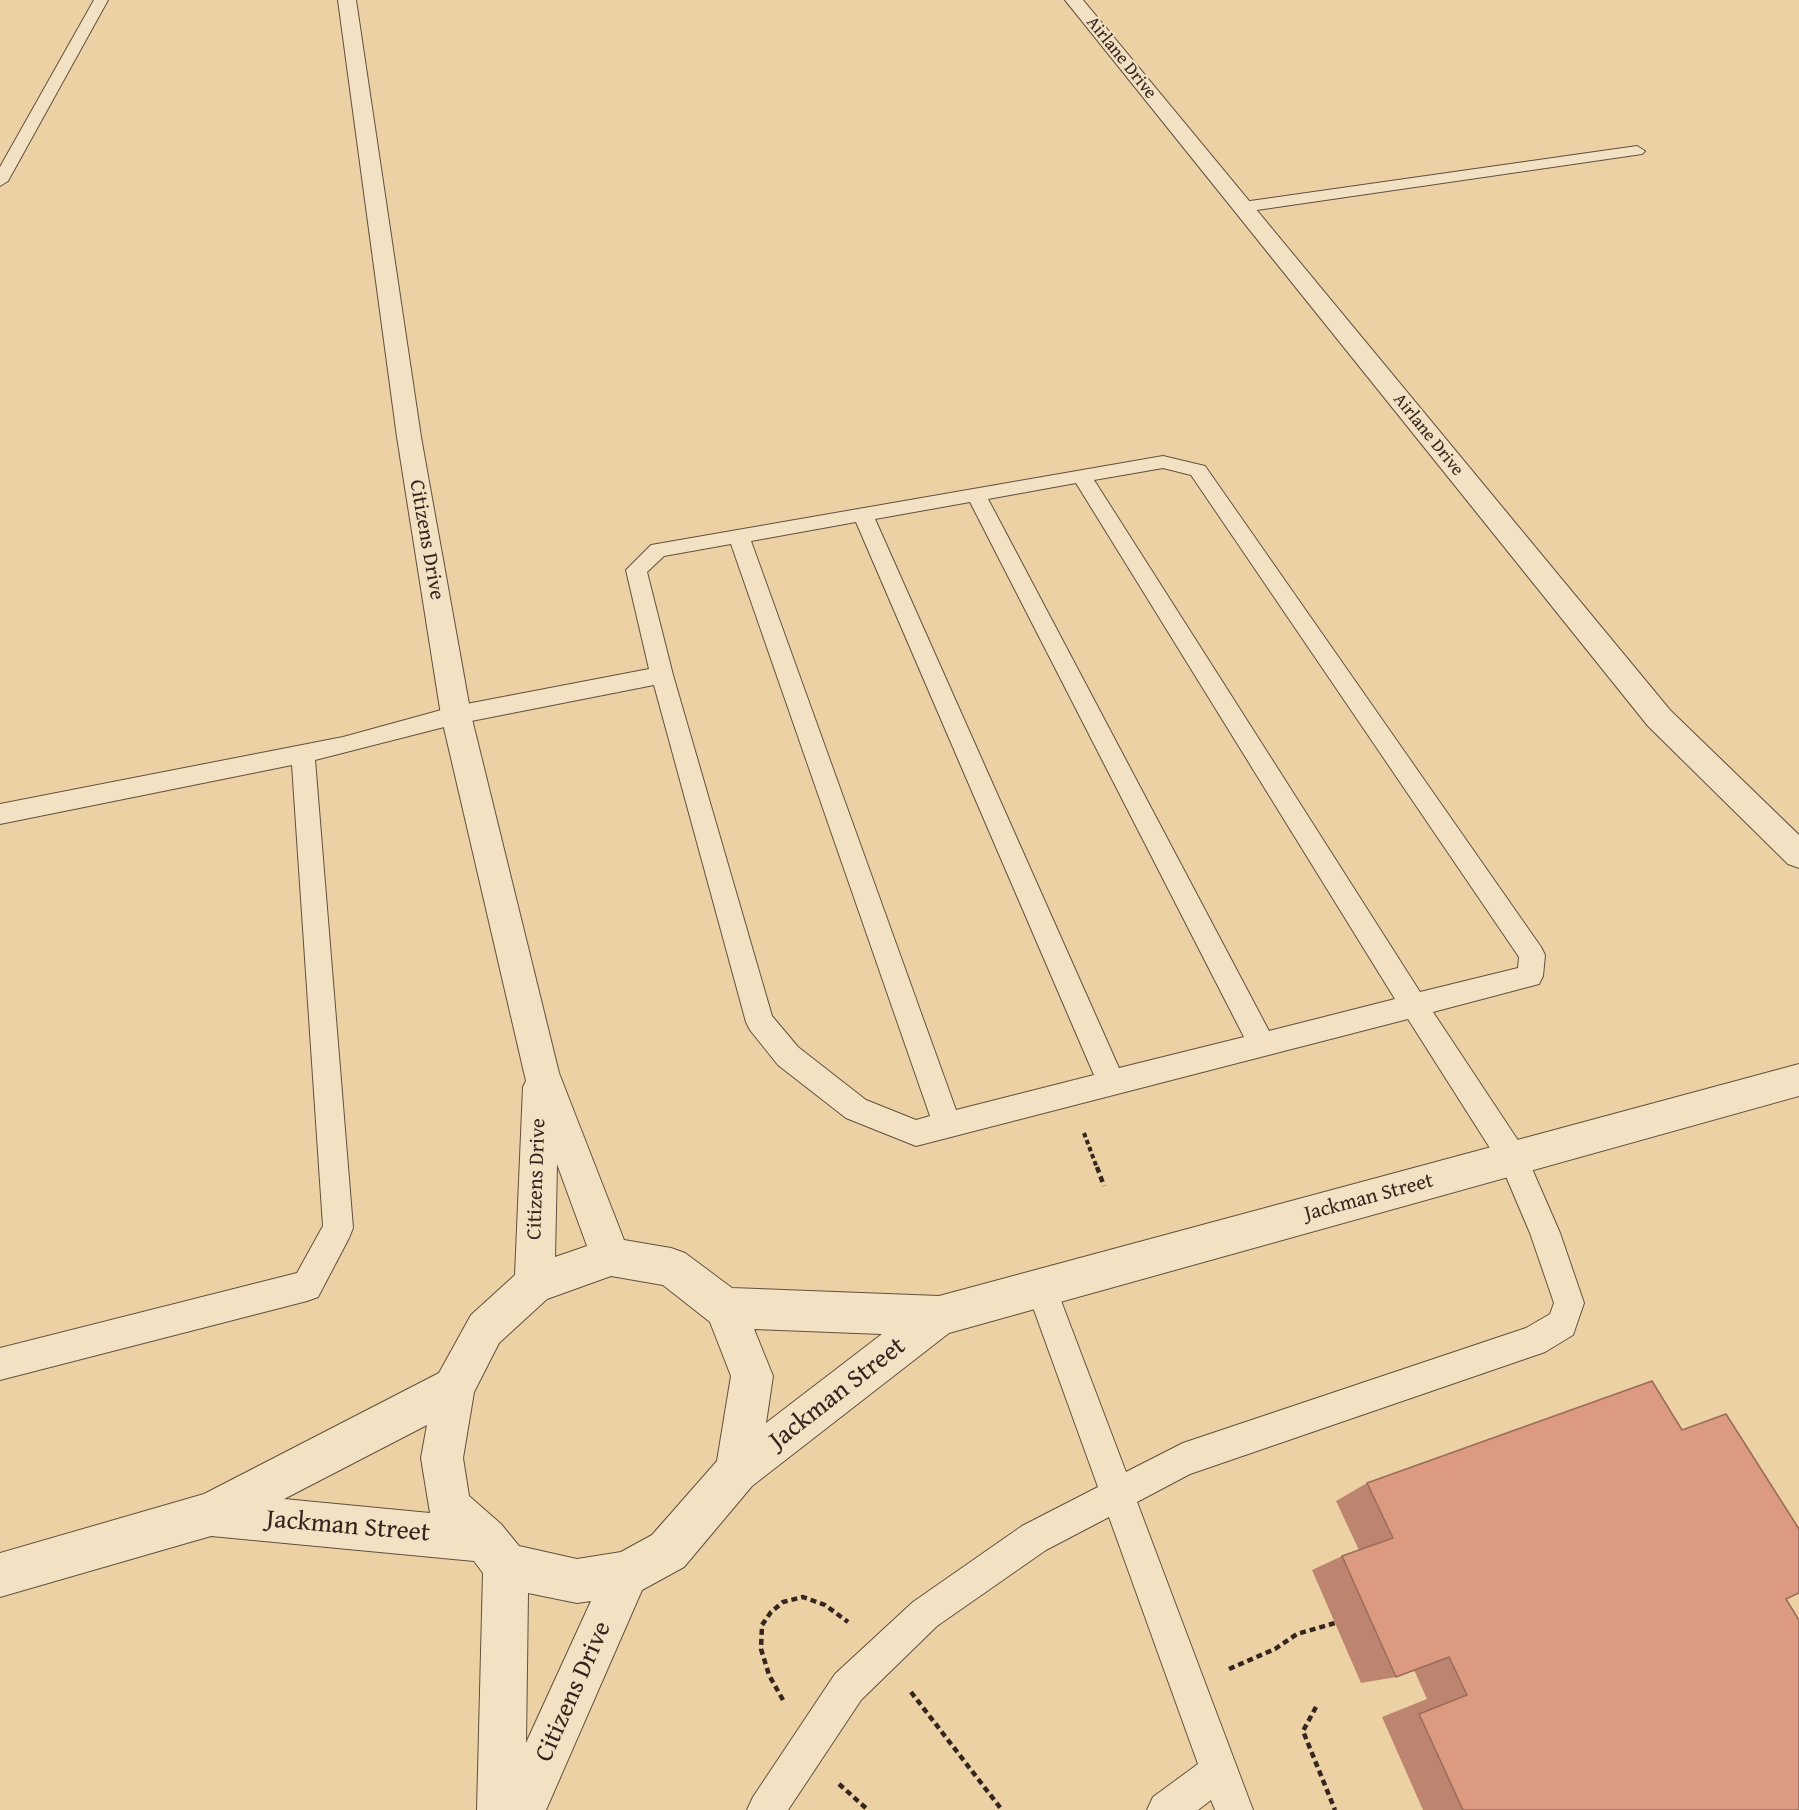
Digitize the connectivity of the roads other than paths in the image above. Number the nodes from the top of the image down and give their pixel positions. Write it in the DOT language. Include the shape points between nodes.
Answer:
graph roads {
  1 [pos="101,0"];
  2 [pos="347,0"];
  3 [pos="1074,0"];
  4 [pos="1637,151"];
  5 [pos="0,182"];
  6 [pos="1243,207"];
  7 [pos="1082,477"];
  8 [pos="976,495"];
  9 [pos="863,515"];
  10 [pos="739,537"];
  11 [pos="662,675"];
  12 [pos="456,715"];
  13 [pos="303,754"];
  14 [pos="0,813"];
  15 [pos="1799,855"];
  16 [pos="1414,1006"];
  17 [pos="1262,1045"];
  18 [pos="541,1073"];
  19 [pos="1799,1080"];
  20 [pos="1112,1083"];
  21 [pos="946,1125"];
  22 [pos="1513,1158"];
  23 [pos="611,1257"];
  24 [pos="534,1284"];
  25 [pos="1041,1288"];
  26 [pos="725,1308"];
  27 [pos="939,1316"];
  28 [pos="0,1364"];
  29 [pos="454,1388"];
  30 [pos="738,1471"];
  31 [pos="1117,1496"];
  32 [pos="211,1514"];
  33 [pos="496,1553"];
  34 [pos="626,1574"];
  35 [pos="0,1575"];
  36 [pos="1220,1771"];
  37 [pos="501,1810"];
  38 [pos="521,1810"];
  39 [pos="766,1810"];
  40 [pos="1166,1810"];
  41 [pos="1234,1810"];
  1 -- 5 [label="lane"];
  2 -- 12 [label="street, Citizens Drive" via="408,437"];
  3 -- 6 [label="street, Airlane Drive"];
  4 -- 6 [label="lane"];
  6 -- 15 [label="street, Airlane Drive" via="1659,718"];
  7 -- 8 [label="lane"];
  7 -- 16 [label="lane"];
  7 -- 16 [label="lane" via="1163,462 1198,470 1532,955 1530,976"];
  8 -- 9 [label="lane"];
  8 -- 17 [label="lane"];
  9 -- 10 [label="lane"];
  9 -- 20 [label="lane"];
  10 -- 11 [label="lane" via="658,550 636,570"];
  10 -- 21 [label="lane"];
  11 -- 12 [label="lane"];
  11 -- 21 [label="lane" via="760,1022 788,1056 856,1110 916,1133"];
  12 -- 13 [label="lane"];
  12 -- 18 [label="street, Citizens Drive"];
  13 -- 14 [label="lane"];
  13 -- 28 [label="lane" via="338,1228 307,1286"];
  16 -- 17 [label="lane"];
  16 -- 22 [label="lane"];
  17 -- 20 [label="lane"];
  18 -- 23 [label="street, Citizens Drive"];
  18 -- 24 [label="street, Citizens Drive"];
  19 -- 22 [label="street, Jackman Street"];
  20 -- 21 [label="lane"];
  22 -- 25 [label="street, Jackman Street"];
  22 -- 31 [label="lane" via="1569,1303 1562,1324 1534,1341 1183,1460"];
  23 -- 24 [label="street"];
  23 -- 26 [label="street" via="671,1267"];
  24 -- 29 [label="street" via="485,1329"];
  25 -- 27 [label="street, Jackman Street"];
  25 -- 31 [label="lane"];
  26 -- 27 [label="street, Jackman Street"];
  26 -- 30 [label="street" via="752,1376"];
  27 -- 30 [label="street, Jackman Street"];
  29 -- 32 [label="street, Jackman Street"];
  29 -- 33 [label="street" via="442,1458 449,1507"];
  30 -- 34 [label="street, Jackman Street" via="668,1551"];
  31 -- 36 [label="lane"];
  31 -- 39 [label="lane" via="1034,1538 925,1614 848,1687"];
  32 -- 33 [label="street, Jackman Street"];
  32 -- 35 [label="street, Jackman Street"];
  33 -- 34 [label="street, Jackman Street" via="577,1581"];
  33 -- 37 [label="street, Citizens Drive"];
  34 -- 38 [label="street, Citizens Drive"];
  36 -- 40 [label="lane"];
  36 -- 41 [label="lane"];
}
